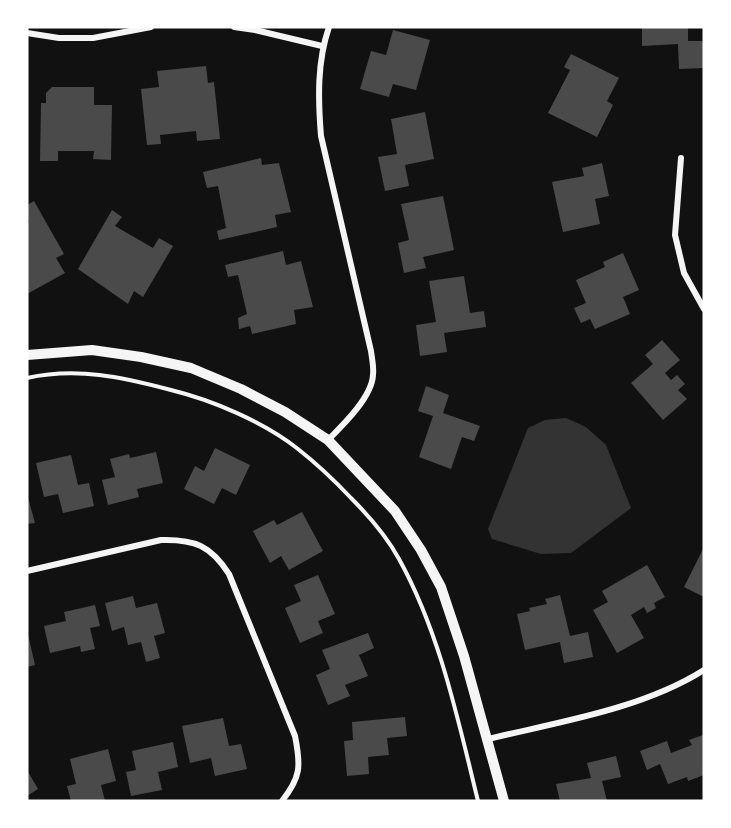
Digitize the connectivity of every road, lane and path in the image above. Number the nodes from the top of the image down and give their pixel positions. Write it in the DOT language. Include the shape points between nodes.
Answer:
graph roads {
  1 [pos="151,27"];
  2 [pos="234,27"];
  3 [pos="329,27"];
  4 [pos="27,33"];
  5 [pos="322,46"];
  6 [pos="681,158"];
  7 [pos="704,309"];
  8 [pos="27,355"];
  9 [pos="27,378"];
  10 [pos="328,440"];
  11 [pos="27,571"];
  12 [pos="704,670"];
  13 [pos="488,739"];
  14 [pos="282,801"];
  15 [pos="478,801"];
  16 [pos="504,801"];
  1 -- 4 [label="street" via="93,38"];
  2 -- 5 [label="street"];
  3 -- 5 [label="street"];
  5 -- 10 [label="street" via="318,100 321,136 374,377 365,397"];
  6 -- 7 [label="street" via="675,235 684,273"];
  8 -- 10 [label="street" via="92,350 191,368 285,412"];
  9 -- 15 [label="path" via="80,373 120,376 190,395 246,417 297,447 336,482 367,514 399,558 421,607 438,651"];
  10 -- 13 [label="street" via="395,511 441,587"];
  11 -- 14 [label="street" via="161,540 182,539 219,558 295,736 300,761 294,786"];
  12 -- 13 [label="street" via="633,703"];
  13 -- 16 [label="street"];
}
